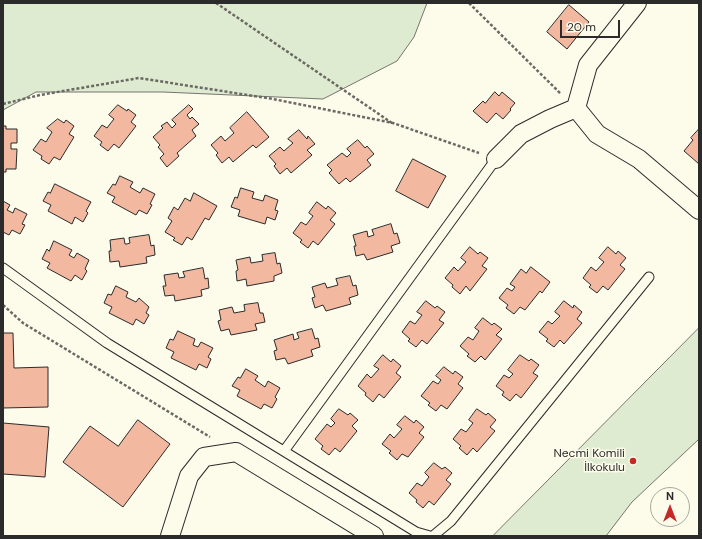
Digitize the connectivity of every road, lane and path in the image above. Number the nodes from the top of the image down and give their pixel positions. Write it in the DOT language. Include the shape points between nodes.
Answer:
graph roads {
  1 [pos="216,3"];
  2 [pos="469,3"];
  3 [pos="637,3"];
  4 [pos="3,104"];
  5 [pos="576,108"];
  6 [pos="393,124"];
  7 [pos="496,159"];
  8 [pos="699,210"];
  9 [pos="3,268"];
  10 [pos="649,276"];
  11 [pos="3,305"];
  12 [pos="284,451"];
  13 [pos="236,452"];
  14 [pos="170,536"];
  15 [pos="374,536"];
  16 [pos="432,536"];
  1 -- 6 [label="path"];
  2 -- 5 [label="path"];
  3 -- 5 [label="street" via="588,65"];
  4 -- 6 [label="path" via="139,78 273,99"];
  5 -- 7 [label="street" via="521,134"];
  5 -- 8 [label="street" via="597,134 639,159"];
  6 -- 7 [label="path"];
  7 -- 12 [label="lane"];
  9 -- 12 [label="lane" via="107,343"];
  10 -- 16 [label="lane" via="451,521"];
  11 -- 13 [label="path" via="23,323"];
  12 -- 16 [label="lane" via="416,532"];
  13 -- 14 [label="street" via="204,457 189,476"];
  13 -- 15 [label="street"];
}
